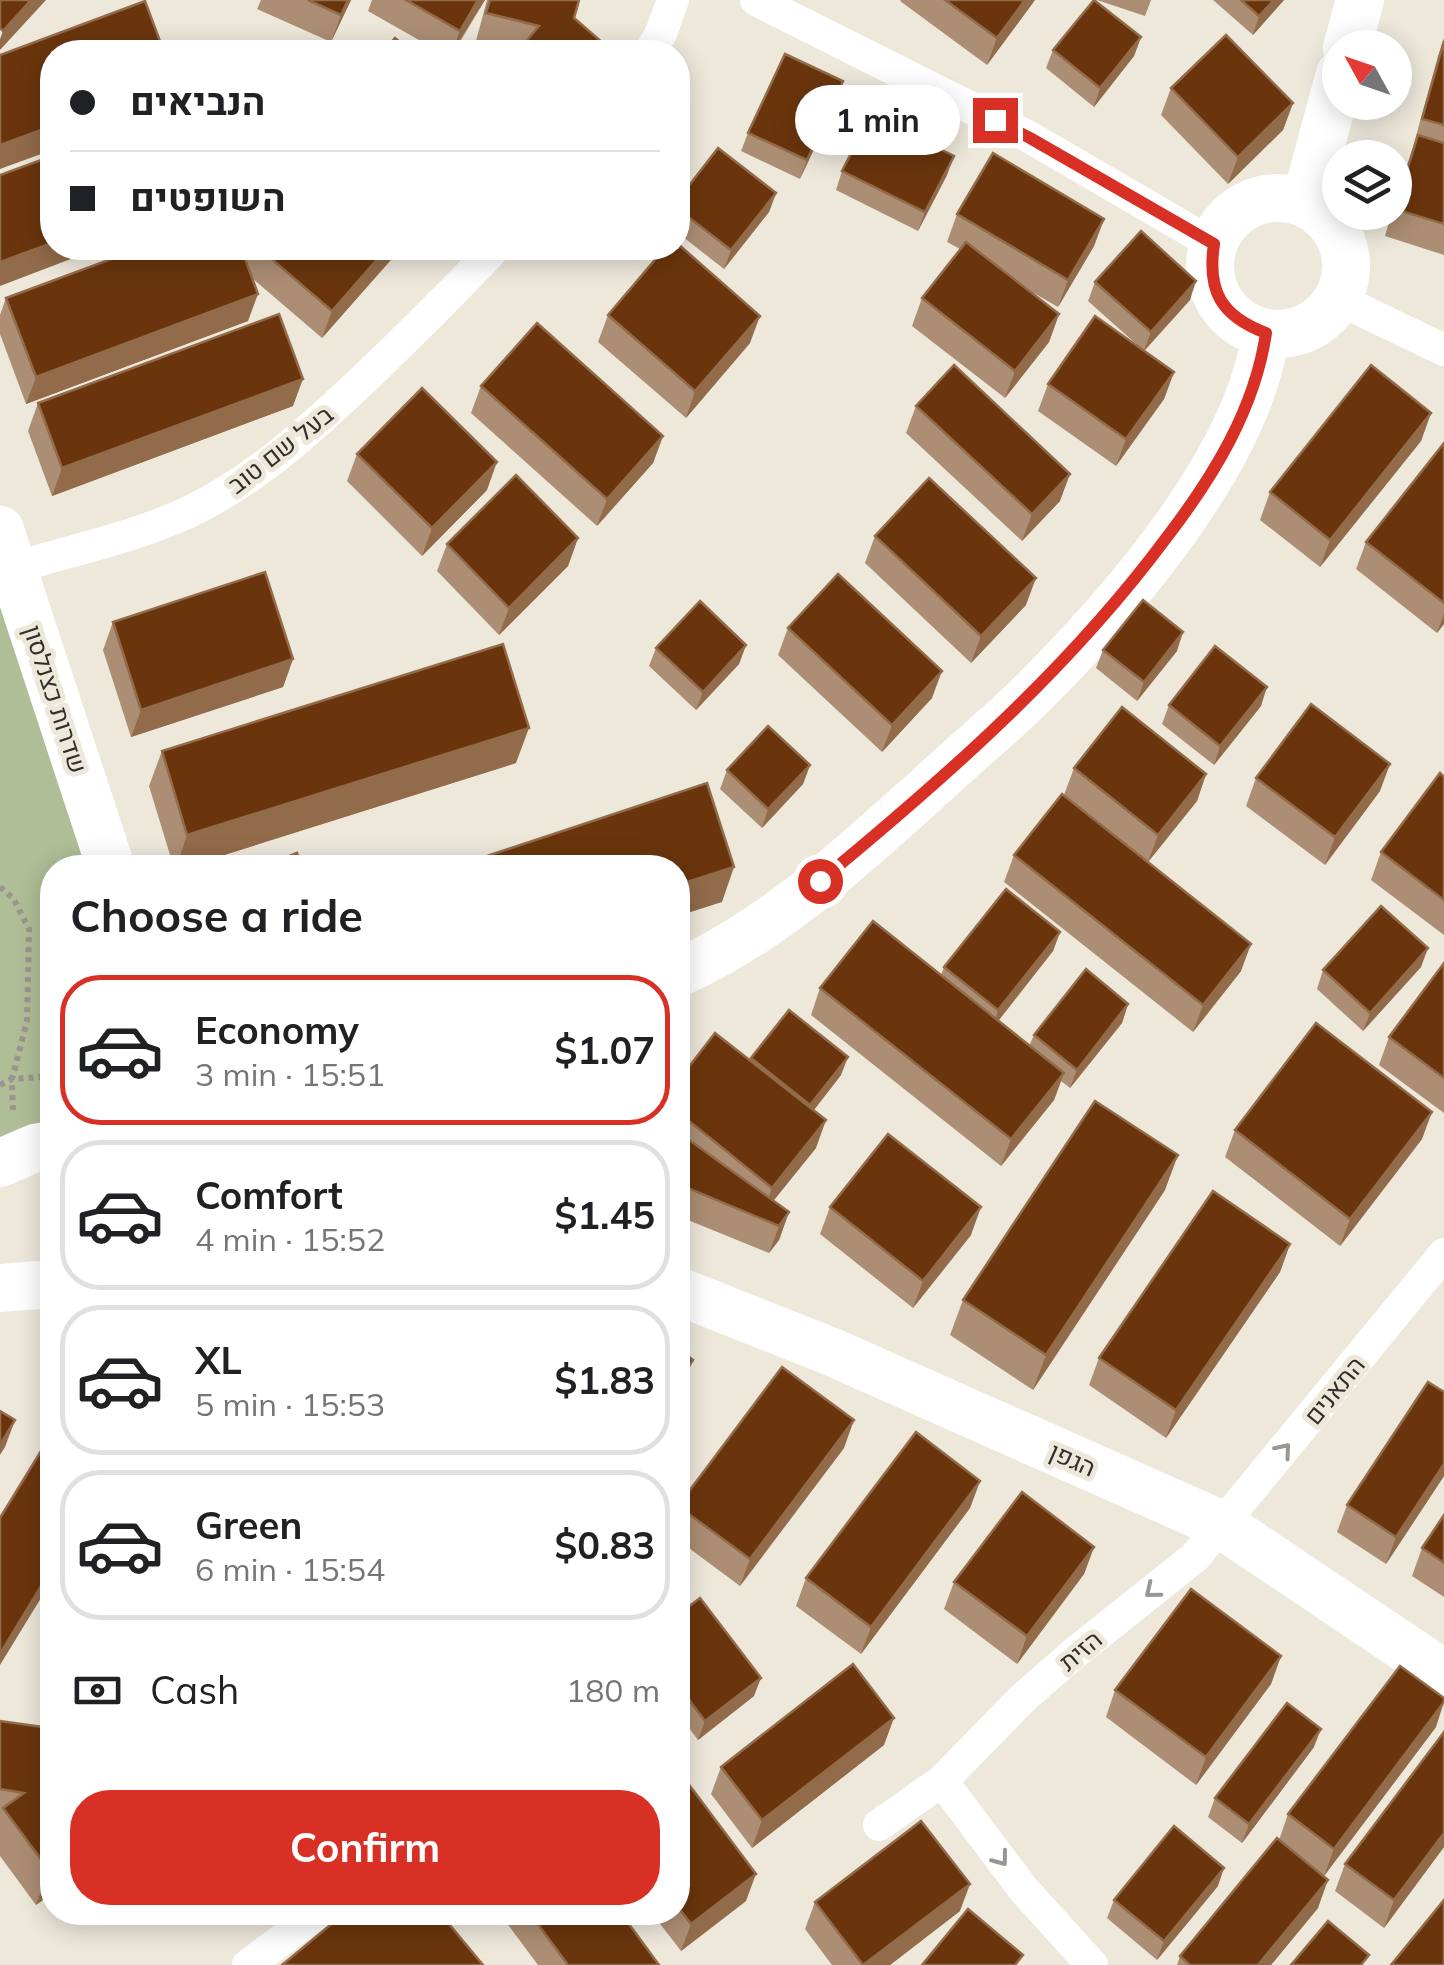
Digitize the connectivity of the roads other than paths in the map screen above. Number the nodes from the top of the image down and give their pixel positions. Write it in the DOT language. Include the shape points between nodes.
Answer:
graph roads {
  1 [pos="674,0"];
  2 [pos="756,0"];
  3 [pos="1360,0"];
  4 [pos="1352,30"];
  5 [pos="658,40"];
  6 [pos="1328,120"];
  7 [pos="1305,203"];
  8 [pos="1214,244"];
  9 [pos="483,260"];
  10 [pos="1338,299"];
  11 [pos="1266,333"];
  12 [pos="1444,350"];
  13 [pos="7,549"];
  14 [pos="108,855"];
  15 [pos="690,968"];
  16 [pos="1444,1254"];
  17 [pos="40,1285"];
  18 [pos="0,1288"];
  19 [pos="690,1296"];
  20 [pos="1222,1525"];
  21 [pos="1444,1674"];
  22 [pos="942,1781"];
  23 [pos="879,1825"];
  24 [pos="302,1925"];
  25 [pos="248,1965"];
  26 [pos="1092,1965"];
  1 -- 5 [label="street"];
  2 -- 8 [label="street" via="1030,138"];
  3 -- 4 [label="street"];
  6 -- 7 [label="street"];
  7 -- 8 [label="street" via="1261,200 1240,209"];
  7 -- 10 [label="street" via="1338,233 1346,255"];
  8 -- 11 [label="street" via="1210,268 1226,310"];
  9 -- 13 [label="street, בעל שם טוב" via="352,391 224,493 160,524"];
  10 -- 11 [label="street" via="1307,328"];
  10 -- 12 [label="street"];
  11 -- 15 [label="street" via="1250,393 1209,480 1068,657 797,900"];
  13 -- 14 [label="street, שדרות כצנלסון"];
  20 -- 16 [label="street, התאנים, one-way"];
  17 -- 18 [label="street"];
  19 -- 20 [label="street, הגפן"];
  20 -- 21 [label="street, הגפן"];
  20 -- 22 [label="street, הזית, one-way" via="1195,1557 1023,1698"];
  22 -- 23 [label="street, הזית"];
  22 -- 26 [label="street, one-way" via="1024,1890"];
  24 -- 25 [label="street"];
}
